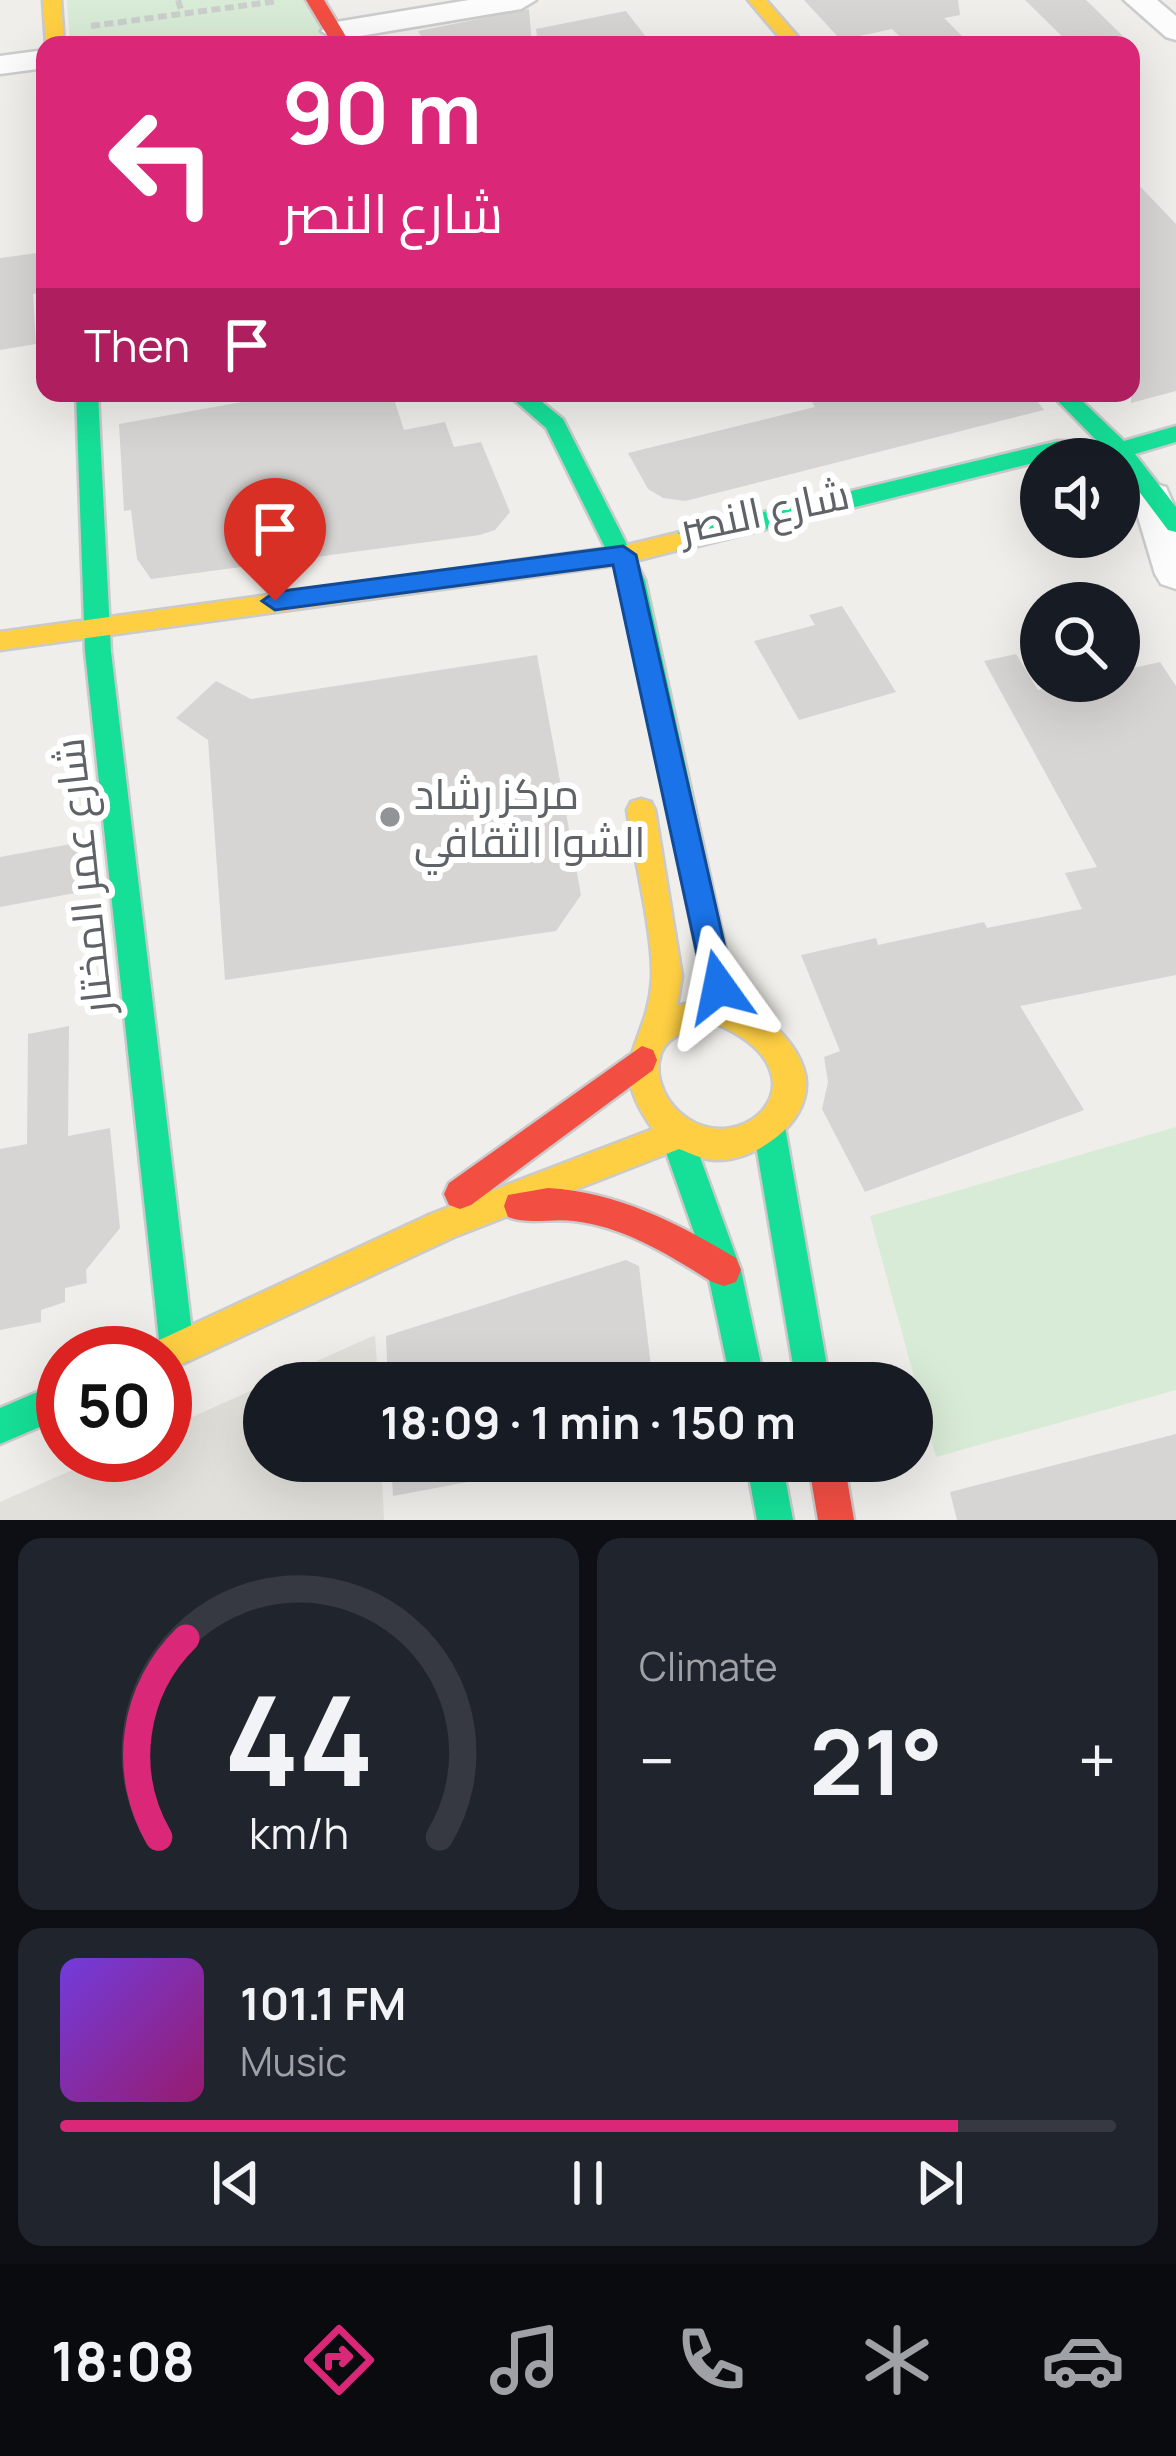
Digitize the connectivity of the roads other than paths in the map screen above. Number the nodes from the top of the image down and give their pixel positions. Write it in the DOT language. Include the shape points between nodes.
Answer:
graph roads {
  1 [pos="52,0"];
  2 [pos="315,0"];
  3 [pos="521,0"];
  4 [pos="757,0"];
  5 [pos="1139,0"];
  6 [pos="1176,31"];
  7 [pos="51,36"];
  8 [pos="338,36"];
  9 [pos="349,36"];
  10 [pos="788,36"];
  11 [pos="36,51"];
  12 [pos="0,65"];
  13 [pos="87,402"];
  14 [pos="1068,402"];
  15 [pos="1104,402"];
  16 [pos="517,406"];
  17 [pos="1176,434"];
  18 [pos="1097,438"];
  19 [pos="1108,438"];
  20 [pos="1140,445"];
  21 [pos="1020,459"];
  22 [pos="1140,486"];
  23 [pos="1164,510"];
  24 [pos="578,550"];
  25 [pos="700,566"];
  26 [pos="628,567"];
  27 [pos="1176,574"];
  28 [pos="592,587"];
  29 [pos="99,638"];
  30 [pos="0,641"];
  31 [pos="0,669"];
  32 [pos="634,771"];
  33 [pos="740,1016"];
  34 [pos="658,1033"];
  35 [pos="642,1060"];
  36 [pos="769,1127"];
  37 [pos="676,1135"];
  38 [pos="442,1226"];
  39 [pos="400,1245"];
  40 [pos="724,1270"];
  41 [pos="168,1326"];
  42 [pos="192,1342"];
  43 [pos="744,1362"];
  44 [pos="809,1362"];
  45 [pos="36,1411"];
  46 [pos="0,1426"];
  47 [pos="768,1482"];
  48 [pos="830,1482"];
  49 [pos="775,1520"];
  50 [pos="836,1520"];
  1 -- 7 [label="main road"];
  2 -- 8 [label="main road"];
  3 -- 9 [label="street"];
  4 -- 10 [label="main road"];
  5 -- 6 [label="street"];
  11 -- 12 [label="street"];
  13 -- 29 [label="main road, شارع عمر المختار"];
  14 -- 18 [label="main road"];
  15 -- 19 [label="main road"];
  16 -- 26 [label="main road" via="555,424"];
  17 -- 20 [label="main road"];
  21 -- 26 [label="main road"];
  22 -- 23 [label="main road"];
  23 -- 27 [label="street"];
  24 -- 26 [label="main road, شارع النصر"];
  24 -- 28 [label="main road"];
  24 -- 29 [label="main road, شارع النصر"];
  25 -- 26 [label="main road, شارع النصر"];
  26 -- 28 [label="main road, شارع النصر"];
  26 -- 33 [label="main road" via="719,987"];
  28 -- 29 [label="main road, شارع النصر"];
  29 -- 30 [label="main road, شارع النصر"];
  29 -- 31 [label="main road, شارع النصر"];
  29 -- 41 [label="main road, شارع عمر المختار"];
  32 -- 34 [label="main road" via="667,976"];
  33 -- 34 [label="main road" via="693,1013"];
  33 -- 36 [label="main road" via="778,1045 787,1066 783,1109"];
  34 -- 35 [label="main road"];
  35 -- 37 [label="main road" via="644,1099"];
  35 -- 39 [label="main road"];
  36 -- 37 [label="main road" via="724,1146"];
  36 -- 44 [label="main road"];
  37 -- 38 [label="main road"];
  37 -- 40 [label="main road"];
  38 -- 39 [label="main road"];
  38 -- 40 [label="main road" via="554,1197 674,1238"];
  39 -- 42 [label="main road"];
  40 -- 43 [label="main road"];
  45 -- 46 [label="main road"];
  47 -- 49 [label="main road"];
  48 -- 50 [label="main road"];
}
